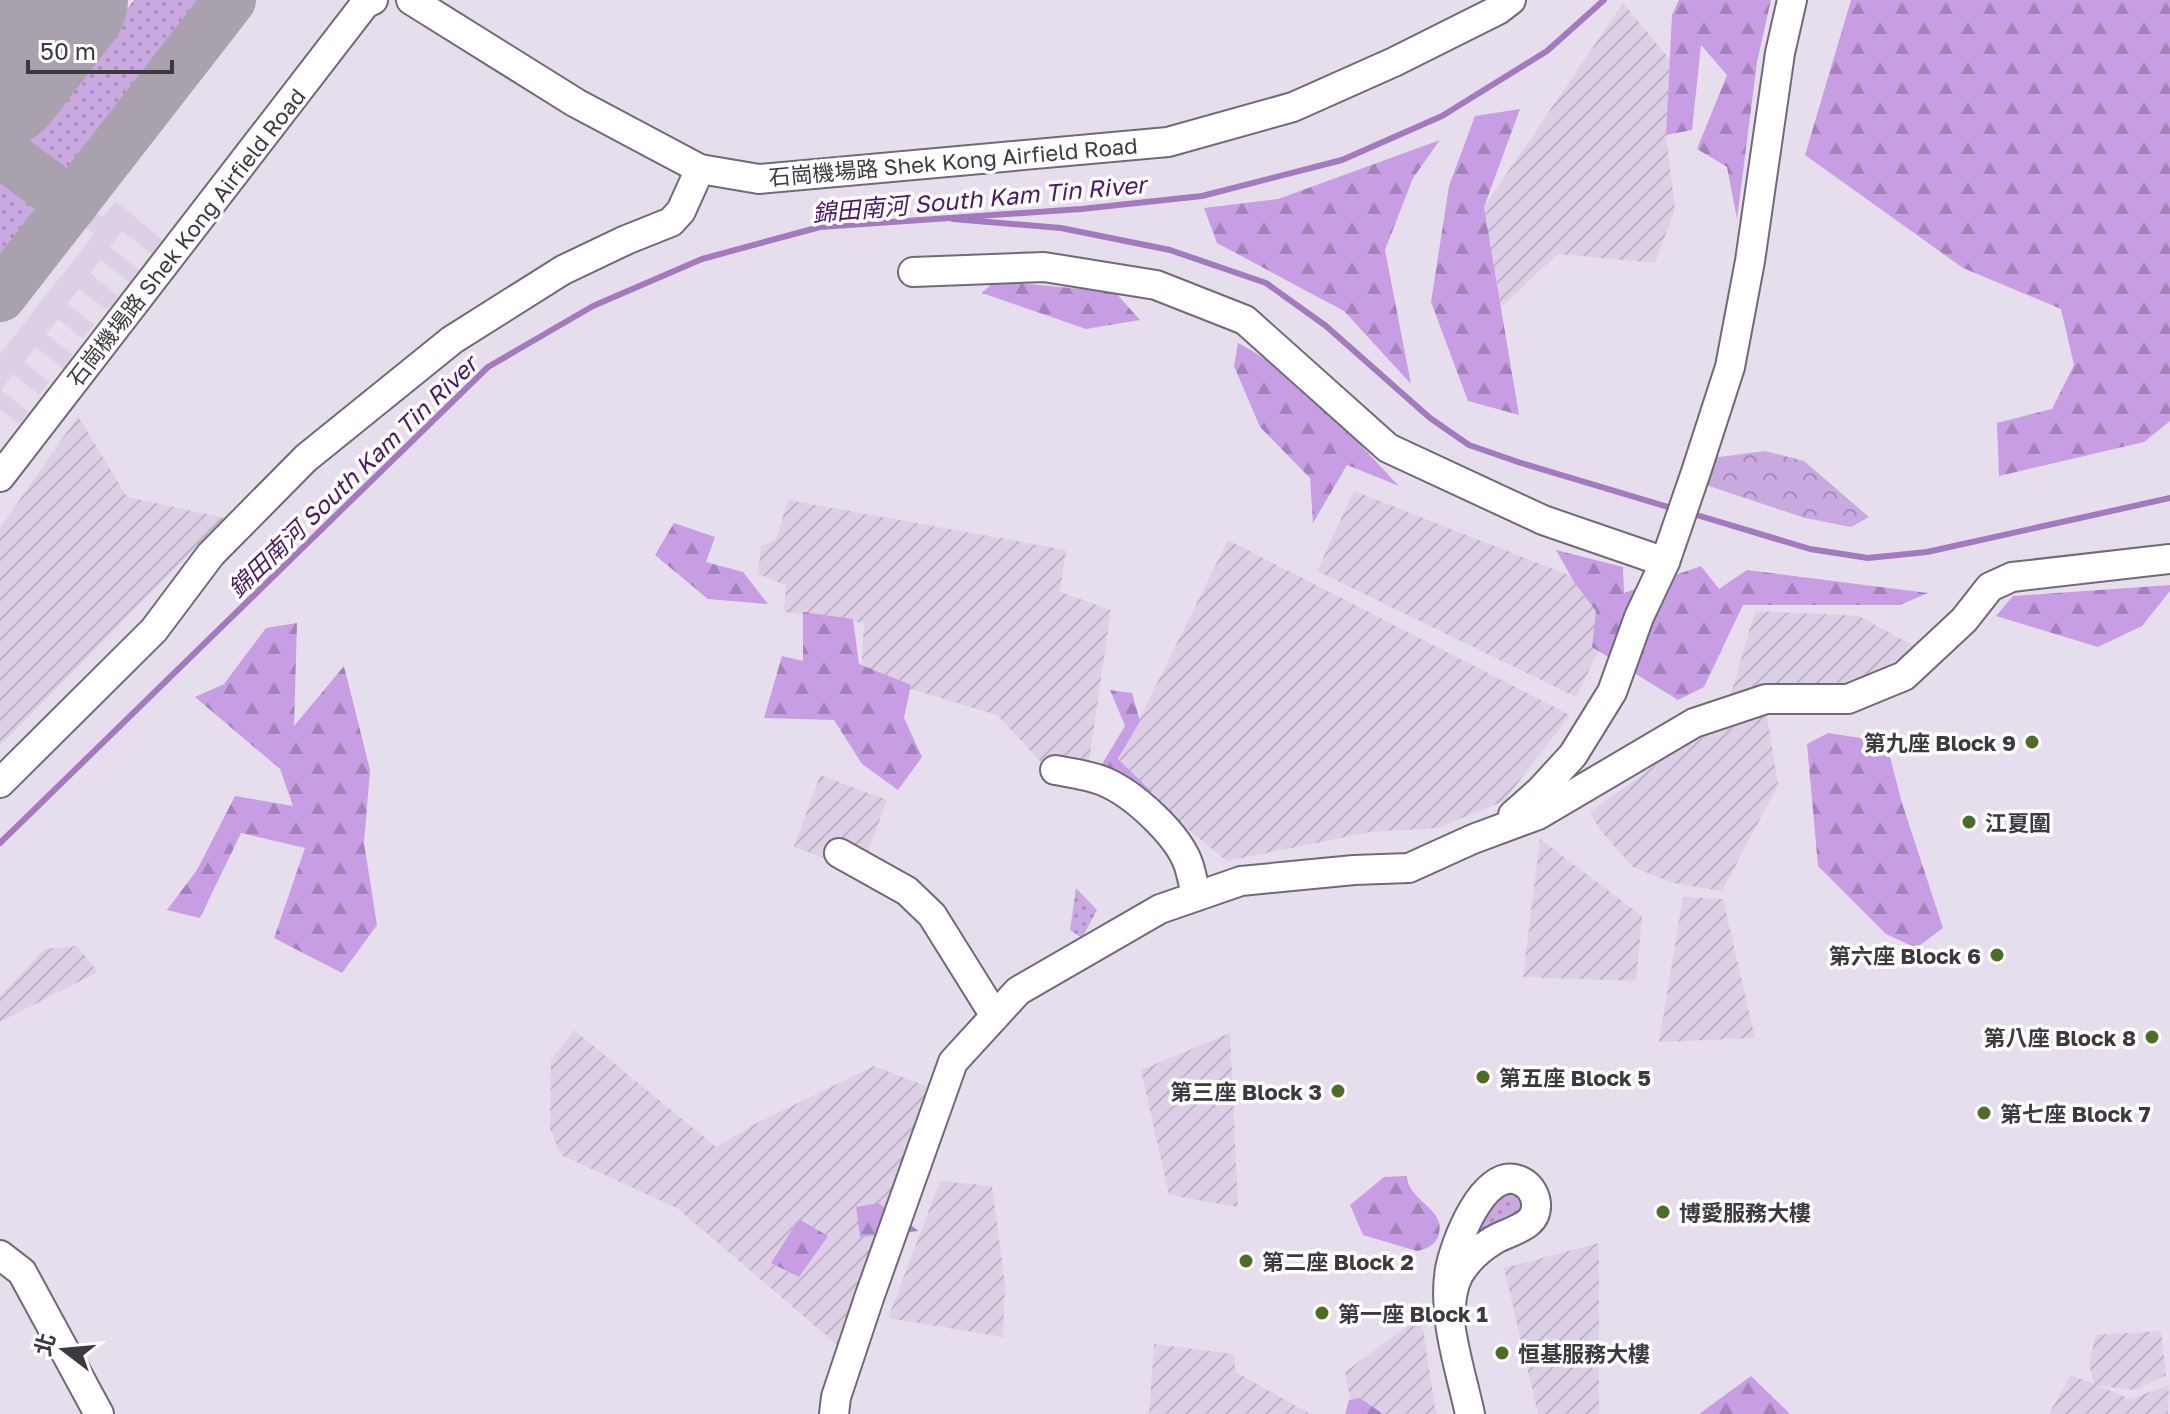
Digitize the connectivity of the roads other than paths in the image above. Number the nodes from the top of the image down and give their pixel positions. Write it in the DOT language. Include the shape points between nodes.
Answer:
graph roads {
  1 [pos="373,0"];
  2 [pos="411,0"];
  3 [pos="1511,0"];
  4 [pos="1792,0"];
  5 [pos="700,169"];
  6 [pos="913,272"];
  7 [pos="0,477"];
  8 [pos="2170,559"];
  9 [pos="1665,562"];
  10 [pos="1055,770"];
  11 [pos="0,783"];
  12 [pos="1503,828"];
  13 [pos="839,853"];
  14 [pos="1196,896"];
  15 [pos="995,1016"];
  16 [pos="0,1255"];
  17 [pos="1450,1322"];
  18 [pos="99,1414"];
  19 [pos="834,1414"];
  20 [pos="1470,1414"];
  1 -- 7 [label="street, 石崗機場路 Shek Kong Airfield Road"];
  2 -- 5 [label="street, 石崗機場路 Shek Kong Airfield Road" via="576,103"];
  3 -- 5 [label="street, 石崗機場路 Shek Kong Airfield Road" via="1394,62 1293,107 1168,142 759,179"];
  4 -- 9 [label="street" via="1730,367"];
  5 -- 11 [label="street" via="671,222 563,270 452,340 306,458 211,554 154,630"];
  6 -- 9 [label="street" via="1044,267 1156,285 1245,320 1388,448 1543,520"];
  8 -- 12 [label="street" via="2012,577 1990,587 1964,620 1904,676 1848,699 1766,699 1694,723 1538,815"];
  9 -- 12 [label="street" via="1612,692 1565,764"];
  10 -- 14 [label="street" via="1106,782 1133,798 1174,838 1189,864"];
  12 -- 14 [label="street" via="1409,868 1241,881"];
  13 -- 15 [label="street" via="907,891 932,915"];
  14 -- 15 [label="street" via="1160,909 1018,991"];
  15 -- 19 [label="street" via="953,1062"];
  16 -- 18 [label="street" via="22,1272"];
  17 -- 17 [label="street" via="1450,1270 1469,1217 1493,1185 1514,1179 1525,1183 1533,1192 1535,1215 1528,1224 1495,1239 1466,1265 1454,1285"];
  17 -- 20 [label="street"];
}
